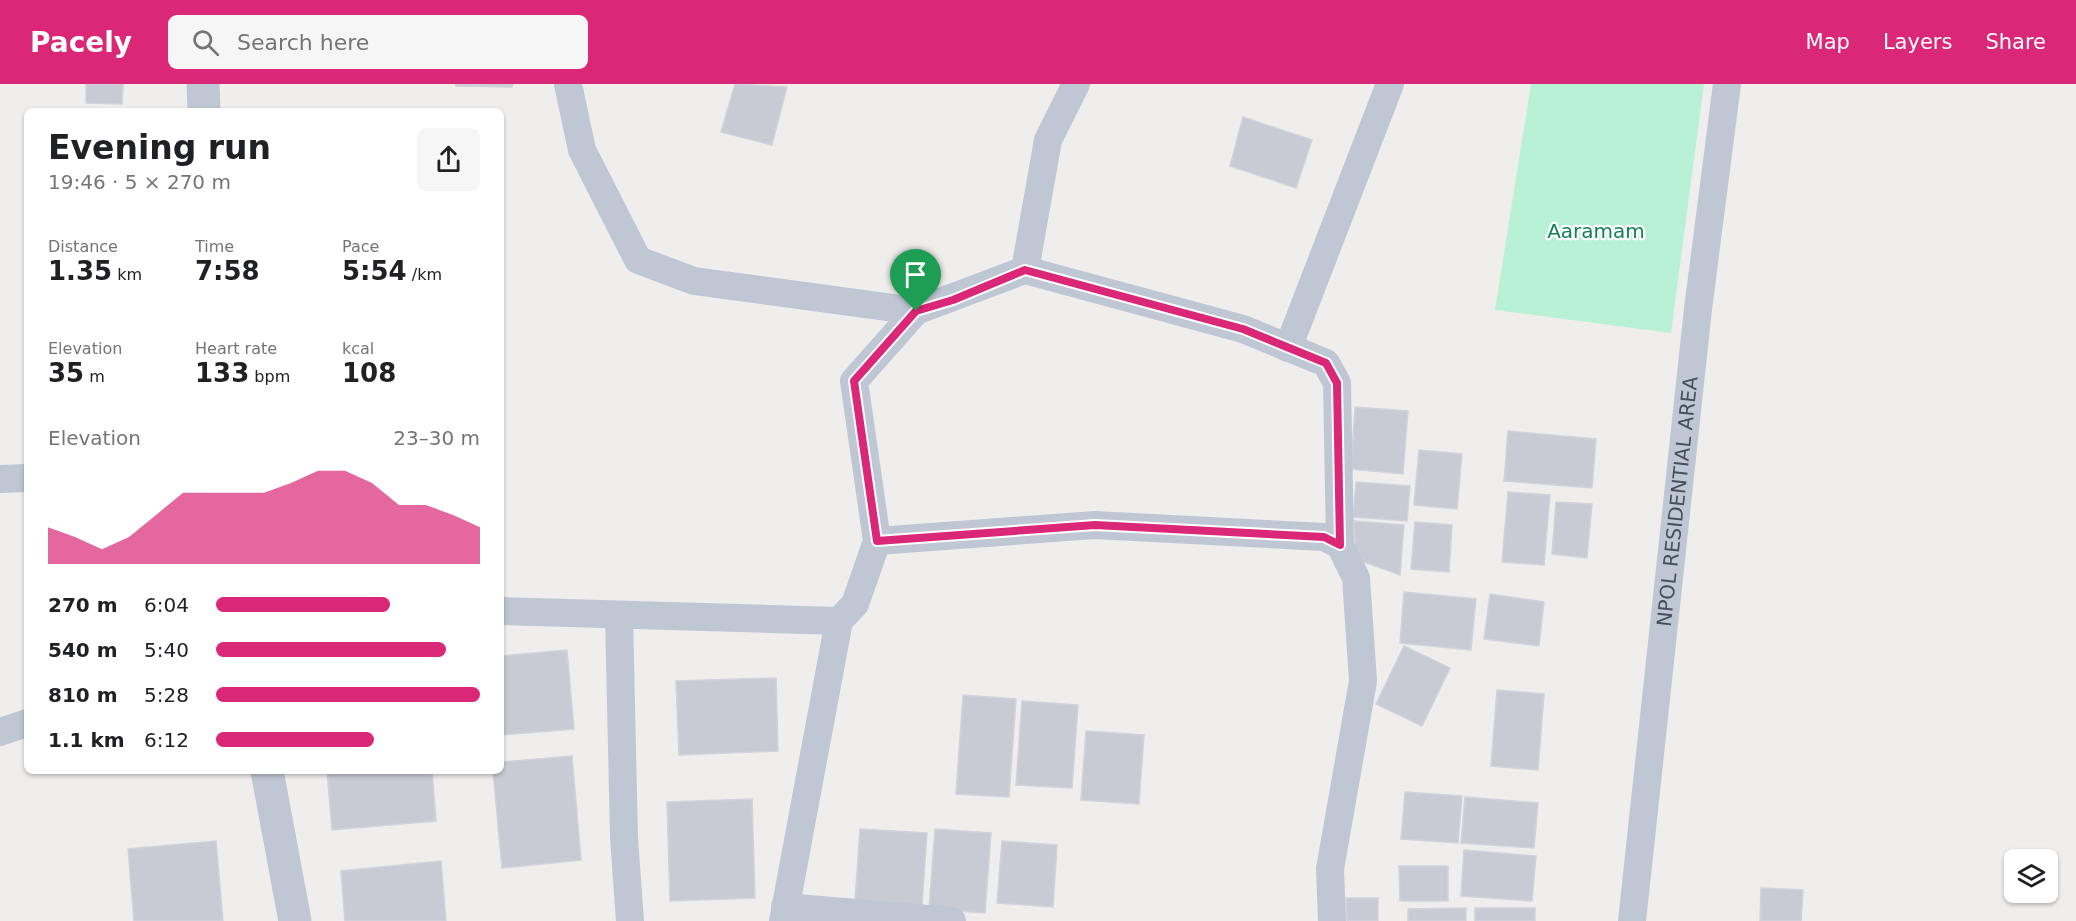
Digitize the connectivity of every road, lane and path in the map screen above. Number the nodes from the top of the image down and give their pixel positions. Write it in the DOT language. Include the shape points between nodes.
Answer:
graph roads {
  1 [pos="203,84"];
  2 [pos="568,84"];
  3 [pos="1076,84"];
  4 [pos="1390,84"];
  5 [pos="1727,84"];
  6 [pos="204,108"];
  7 [pos="1025,270"];
  8 [pos="916,311"];
  9 [pos="1288,348"];
  10 [pos="24,477"];
  11 [pos="0,479"];
  12 [pos="877,541"];
  13 [pos="1340,545"];
  14 [pos="504,611"];
  15 [pos="620,616"];
  16 [pos="839,621"];
  17 [pos="24,724"];
  18 [pos="0,732"];
  19 [pos="268,774"];
  20 [pos="784,914"];
  21 [pos="295,921"];
  22 [pos="630,921"];
  23 [pos="952,921"];
  24 [pos="1332,921"];
  25 [pos="1632,921"];
  1 -- 6 [label="street"];
  2 -- 8 [label="street" via="582,150 638,260 694,281"];
  3 -- 7 [label="street" via="1048,140"];
  4 -- 9 [label="street"];
  5 -- 25 [label="street, NPOL RESIDENTIAL AREA" via="1698,309"];
  7 -- 8 [label="street"];
  7 -- 9 [label="street" via="1243,329"];
  8 -- 12 [label="street" via="854,381"];
  9 -- 13 [label="street" via="1326,363 1337,383"];
  10 -- 11 [label="street"];
  12 -- 13 [label="street" via="1095,525 1324,537"];
  12 -- 16 [label="street" via="855,604"];
  13 -- 24 [label="street" via="1356,578 1362,681 1330,869"];
  14 -- 15 [label="street"];
  15 -- 16 [label="street"];
  15 -- 22 [label="street" via="624,838"];
  16 -- 20 [label="street"];
  17 -- 18 [label="street"];
  19 -- 21 [label="street"];
  20 -- 23 [label="street"];
}
